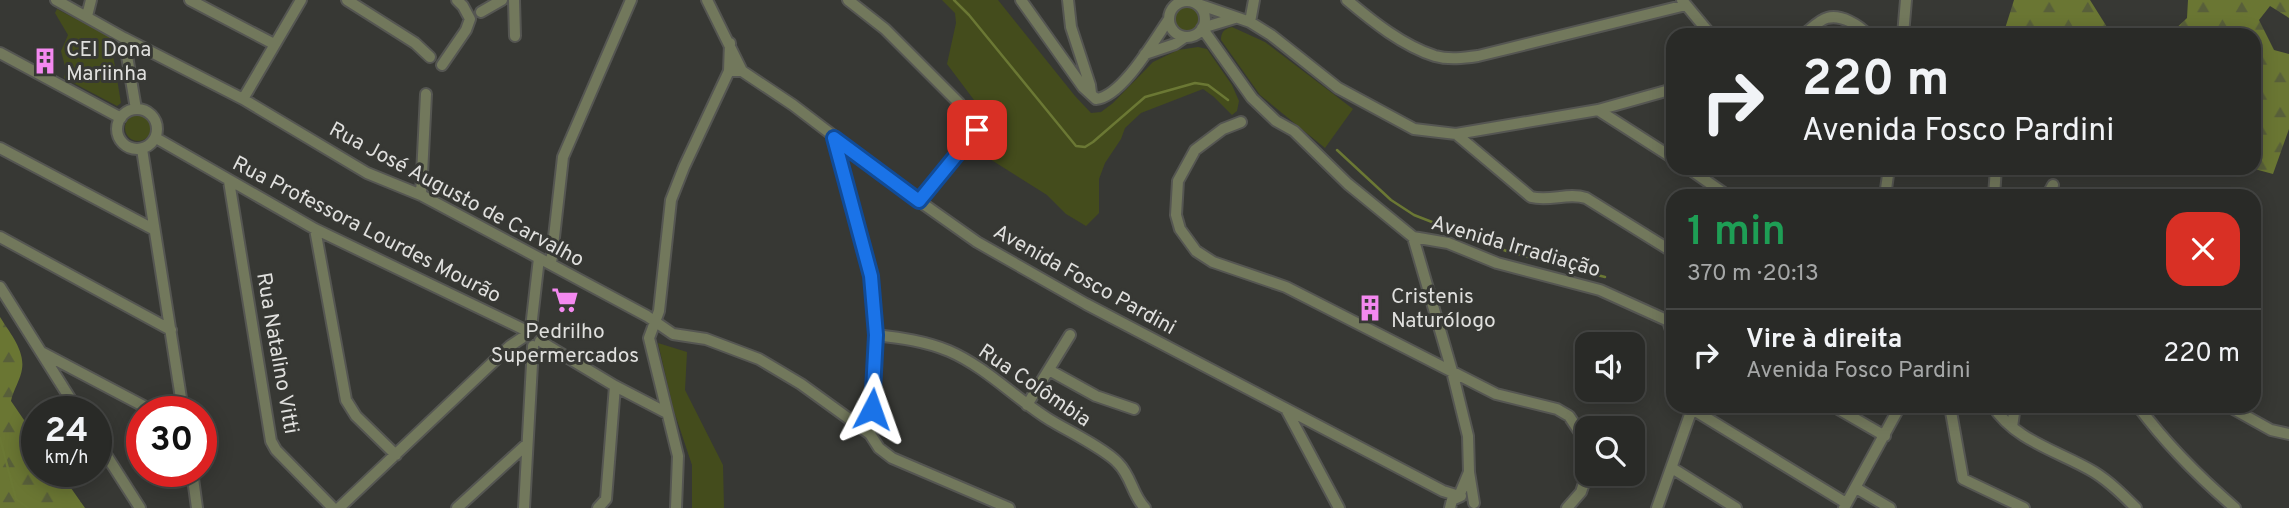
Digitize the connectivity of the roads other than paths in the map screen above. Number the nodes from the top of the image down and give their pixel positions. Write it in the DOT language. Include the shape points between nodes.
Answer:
graph roads {
  1 [pos="56,0"];
  2 [pos="91,0"];
  3 [pos="190,0"];
  4 [pos="301,0"];
  5 [pos="347,0"];
  6 [pos="457,0"];
  7 [pos="502,0"];
  8 [pos="514,0"];
  9 [pos="631,0"];
  10 [pos="707,0"];
  11 [pos="848,0"];
  12 [pos="1020,0"];
  13 [pos="1068,0"];
  14 [pos="1168,0"];
  15 [pos="1254,0"];
  16 [pos="1347,0"];
  17 [pos="1906,0"];
  18 [pos="1191,2"];
  19 [pos="1684,3"];
  20 [pos="363,4"];
  21 [pos="481,12"];
  22 [pos="87,16"];
  23 [pos="1169,16"];
  24 [pos="1235,18"];
  25 [pos="1250,22"];
  26 [pos="1705,28"];
  27 [pos="1813,28"];
  28 [pos="1862,28"];
  29 [pos="1904,28"];
  30 [pos="1194,33"];
  31 [pos="514,36"];
  32 [pos="124,38"];
  33 [pos="730,43"];
  34 [pos="274,44"];
  35 [pos="0,53"];
  36 [pos="1145,54"];
  37 [pos="430,57"];
  38 [pos="442,65"];
  39 [pos="729,71"];
  40 [pos="742,71"];
  41 [pos="1666,91"];
  42 [pos="1091,93"];
  43 [pos="426,94"];
  44 [pos="243,99"];
  45 [pos="136,109"];
  46 [pos="1598,110"];
  47 [pos="121,118"];
  48 [pos="1241,121"];
  49 [pos="1456,134"];
  50 [pos="156,138"];
  51 [pos="834,138"];
  52 [pos="0,148"];
  53 [pos="142,149"];
  54 [pos="1666,154"];
  55 [pos="1702,175"];
  56 [pos="229,181"];
  57 [pos="2053,185"];
  58 [pos="1719,189"];
  59 [pos="2051,189"];
  60 [pos="421,195"];
  61 [pos="919,201"];
  62 [pos="153,229"];
  63 [pos="315,229"];
  64 [pos="0,237"];
  65 [pos="1413,237"];
  66 [pos="1666,248"];
  67 [pos="540,258"];
  68 [pos="551,264"];
  69 [pos="0,287"];
  70 [pos="1666,320"];
  71 [pos="654,323"];
  72 [pos="170,330"];
  73 [pos="526,332"];
  74 [pos="876,335"];
  75 [pos="1070,335"];
  76 [pos="537,343"];
  77 [pos="40,351"];
  78 [pos="1049,370"];
  79 [pos="1452,371"];
  80 [pos="615,386"];
  81 [pos="68,396"];
  82 [pos="181,396"];
  83 [pos="126,397"];
  84 [pos="1027,405"];
  85 [pos="1285,408"];
  86 [pos="1135,409"];
  87 [pos="667,413"];
  88 [pos="1691,413"];
  89 [pos="1701,413"];
  90 [pos="1845,413"];
  91 [pos="1896,413"];
  92 [pos="1951,413"];
  93 [pos="1999,413"];
  94 [pos="2014,413"];
  95 [pos="2143,413"];
  96 [pos="2241,413"];
  97 [pos="1575,425"];
  98 [pos="2012,427"];
  99 [pos="870,434"];
  100 [pos="2289,434"];
  101 [pos="1885,436"];
  102 [pos="527,444"];
  103 [pos="396,455"];
  104 [pos="112,464"];
  105 [pos="1672,468"];
  106 [pos="1469,472"];
  107 [pos="1583,486"];
  108 [pos="194,487"];
  109 [pos="1856,488"];
  110 [pos="1443,491"];
  111 [pos="1459,496"];
  112 [pos="986,498"];
  113 [pos="1474,506"];
  114 [pos="1845,506"];
  115 [pos="140,508"];
  116 [pos="197,508"];
  117 [pos="333,508"];
  118 [pos="339,508"];
  119 [pos="457,508"];
  120 [pos="524,508"];
  121 [pos="598,508"];
  122 [pos="676,508"];
  123 [pos="994,508"];
  124 [pos="1009,508"];
  125 [pos="1145,508"];
  126 [pos="1339,508"];
  127 [pos="1450,508"];
  128 [pos="1567,508"];
  129 [pos="1657,508"];
  130 [pos="1736,508"];
  131 [pos="1890,508"];
  132 [pos="2024,508"];
  133 [pos="2136,508"];
  134 [pos="2235,508"];
  1 -- 22 [label="street, Rua José Augusto de Carvalho"];
  2 -- 22 [label="street"];
  3 -- 34 [label="street"];
  4 -- 34 [label="street"];
  5 -- 20 [label="street"];
  6 -- 38 [label="street" via="470,19"];
  7 -- 21 [label="street"];
  8 -- 31 [label="street"];
  9 -- 68 [label="street" via="563,157"];
  10 -- 33 [label="street"];
  11 -- 61 [label="street" via="885,29 959,103 977,130"];
  12 -- 42 [label="street"];
  13 -- 42 [label="street" via="1071,27"];
  14 -- 23 [label="street"];
  15 -- 25 [label="street"];
  16 -- 19 [label="street" via="1409,45 1457,59"];
  17 -- 29 [label="street"];
  18 -- 23 [label="street" via="1176,4"];
  18 -- 24 [label="street"];
  18 -- 30 [label="street" via="1204,13"];
  19 -- 26 [label="street"];
  20 -- 37 [label="street"];
  22 -- 32 [label="street, Rua José Augusto de Carvalho"];
  23 -- 30 [label="street" via="1175,33"];
  23 -- 36 [label="street"];
  24 -- 25 [label="street"];
  24 -- 30 [label="street"];
  25 -- 49 [label="street" via="1338,89 1414,129"];
  27 -- 28 [label="street" via="1827,18"];
  30 -- 36 [label="street"];
  30 -- 65 [label="street, Avenida Irradiação" via="1212,43 1252,98 1276,121 1294,131 1348,184"];
  32 -- 44 [label="street, Rua José Augusto de Carvalho"];
  32 -- 45 [label="street"];
  33 -- 39 [label="street"];
  33 -- 40 [label="street"];
  34 -- 44 [label="street"];
  35 -- 47 [label="street"];
  36 -- 42 [label="street" via="1107,96 1096,99"];
  39 -- 40 [label="street"];
  39 -- 71 [label="street" via="671,200"];
  40 -- 51 [label="street, Avenida Fosco Pardini"];
  41 -- 46 [label="street"];
  43 -- 60 [label="street"];
  44 -- 60 [label="street, Rua José Augusto de Carvalho" via="367,173"];
  45 -- 47 [label="street"];
  45 -- 50 [label="street" via="154,118"];
  46 -- 49 [label="street"];
  46 -- 54 [label="street"];
  47 -- 53 [label="street" via="119,138 129,148"];
  48 -- 79 [label="street" via="1195,150 1178,181 1176,215 1196,251 1213,262 1286,287"];
  49 -- 66 [label="street" via="1531,197 1586,198"];
  50 -- 53 [label="street"];
  50 -- 56 [label="street, Rua Professora Lourdes Mourão"];
  51 -- 61 [label="street, Avenida Fosco Pardini"];
  51 -- 74 [label="street" via="871,276"];
  52 -- 62 [label="street"];
  53 -- 62 [label="street"];
  55 -- 58 [label="street"];
  56 -- 63 [label="street, Rua Professora Lourdes Mourão"];
  56 -- 117 [label="street, Rua Natalino Vitti" via="271,441"];
  57 -- 59 [label="street"];
  60 -- 67 [label="street, Rua José Augusto de Carvalho"];
  61 -- 85 [label="street, Avenida Fosco Pardini" via="977,242 1086,304"];
  62 -- 72 [label="street"];
  63 -- 73 [label="street, Rua Professora Lourdes Mourão"];
  63 -- 103 [label="street" via="346,400"];
  64 -- 72 [label="street"];
  65 -- 70 [label="street, Avenida Irradiação" via="1448,243 1497,263 1601,290"];
  65 -- 79 [label="street"];
  67 -- 68 [label="street, Rua José Augusto de Carvalho"];
  67 -- 73 [label="street"];
  68 -- 71 [label="street, Rua José Augusto de Carvalho"];
  69 -- 77 [label="street"];
  71 -- 87 [label="street" via="649,338"];
  71 -- 99 [label="street, Rua José Augusto de Carvalho" via="673,334 760,359"];
  72 -- 82 [label="street"];
  73 -- 76 [label="street" via="539,332"];
  73 -- 76 [label="street, Rua Professora Lourdes Mourão" via="527,346"];
  73 -- 103 [label="street"];
  74 -- 84 [label="street, Rua Colômbia" via="922,341 951,352"];
  74 -- 99 [label="street"];
  75 -- 78 [label="street"];
  76 -- 80 [label="street"];
  76 -- 102 [label="street"];
  77 -- 81 [label="street"];
  77 -- 83 [label="street"];
  78 -- 84 [label="street"];
  78 -- 86 [label="street" via="1096,396"];
  79 -- 97 [label="street" via="1496,394 1558,409"];
  79 -- 106 [label="street" via="1468,436"];
  80 -- 87 [label="street"];
  80 -- 121 [label="street" via="606,499"];
  84 -- 125 [label="street, Rua Colômbia" via="1117,461"];
  85 -- 110 [label="street, Avenida Fosco Pardini"];
  85 -- 126 [label="street"];
  87 -- 122 [label="street" via="678,456"];
  88 -- 105 [label="street"];
  89 -- 114 [label="street"];
  90 -- 101 [label="street"];
  91 -- 101 [label="street"];
  92 -- 132 [label="street" via="1963,479"];
  93 -- 98 [label="street"];
  94 -- 98 [label="street"];
  95 -- 134 [label="street"];
  96 -- 100 [label="street"];
  98 -- 133 [label="street" via="2092,471"];
  99 -- 112 [label="street, Rua José Augusto de Carvalho" via="892,458"];
  101 -- 109 [label="street"];
  102 -- 119 [label="street"];
  102 -- 120 [label="street"];
  103 -- 118 [label="street"];
  104 -- 115 [label="street"];
  105 -- 129 [label="street"];
  105 -- 130 [label="street"];
  106 -- 111 [label="street"];
  106 -- 113 [label="street"];
  107 -- 128 [label="street"];
  108 -- 116 [label="street"];
  109 -- 114 [label="street"];
  109 -- 131 [label="street"];
  110 -- 111 [label="street, Avenida Fosco Pardini"];
  110 -- 127 [label="street"];
  111 -- 113 [label="street, Avenida Fosco Pardini" via="1469,498"];
  111 -- 127 [label="street"];
  112 -- 123 [label="street"];
  112 -- 124 [label="street, Rua José Augusto de Carvalho"];
}
